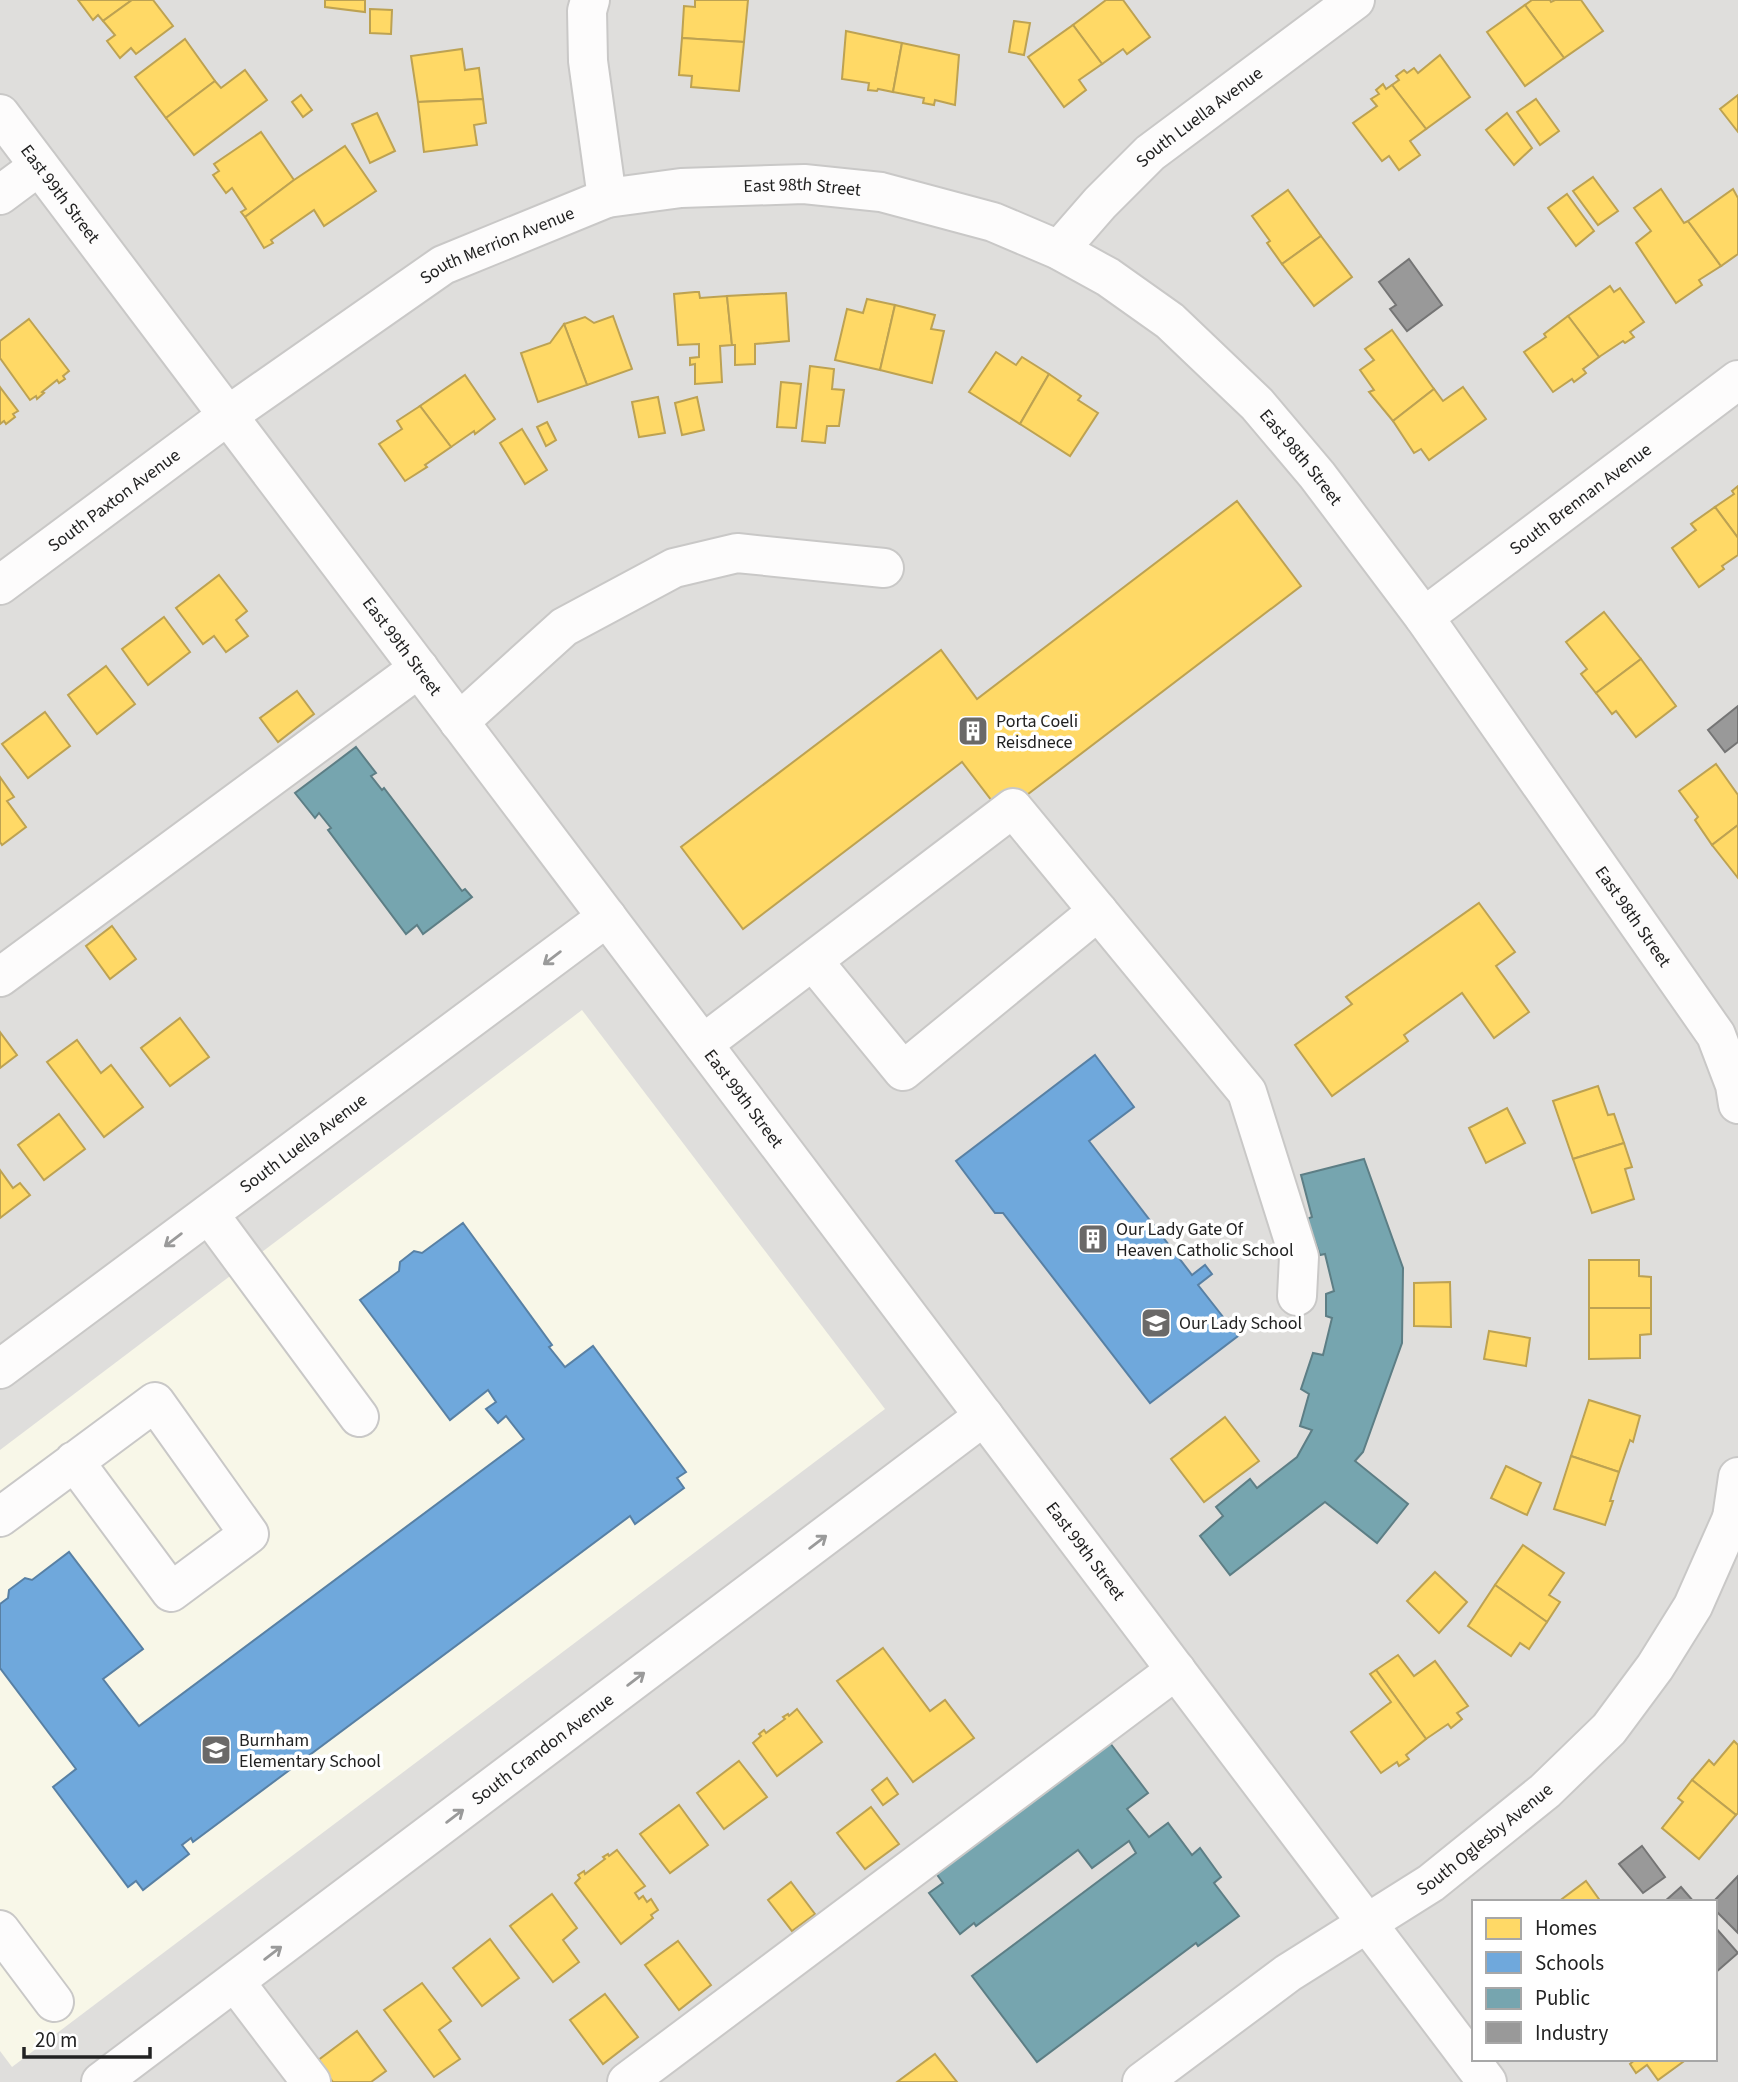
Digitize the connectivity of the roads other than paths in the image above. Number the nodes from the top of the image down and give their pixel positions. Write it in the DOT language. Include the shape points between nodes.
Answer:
graph roads {
  1 [pos="590,0"];
  2 [pos="1355,0"];
  3 [pos="0,114"];
  4 [pos="39,166"];
  5 [pos="0,195"];
  6 [pos="607,198"];
  7 [pos="1059,250"];
  8 [pos="1738,380"];
  9 [pos="227,415"];
  10 [pos="884,568"];
  11 [pos="0,585"];
  12 [pos="1424,617"];
  13 [pos="419,668"];
  14 [pos="459,722"];
  15 [pos="1098,911"];
  16 [pos="607,918"];
  17 [pos="813,961"];
  18 [pos="0,977"];
  19 [pos="1727,1029"];
  20 [pos="703,1044"];
  21 [pos="1738,1104"];
  22 [pos="209,1214"];
  23 [pos="1297,1296"];
  24 [pos="0,1369"];
  25 [pos="984,1416"];
  26 [pos="359,1417"];
  27 [pos="75,1461"];
  28 [pos="1738,1478"];
  29 [pos="0,1517"];
  30 [pos="1735,1519"];
  31 [pos="1176,1670"];
  32 [pos="1367,1923"];
  33 [pos="0,1930"];
  34 [pos="235,1982"];
  35 [pos="54,2002"];
  36 [pos="101,2082"];
  37 [pos="311,2082"];
  38 [pos="627,2082"];
  39 [pos="1142,2082"];
  40 [pos="1487,2082"];
  1 -- 6 [label="street" via="588,61"];
  2 -- 7 [label="street, South Luella Avenue" via="1150,153"];
  3 -- 4 [label="street, East 99th Street"];
  4 -- 5 [label="street"];
  4 -- 9 [label="street, East 99th Street"];
  6 -- 7 [label="street, East 98th Street" via="681,188 804,184 881,192 993,222"];
  6 -- 9 [label="street, South Merrion Avenue" via="443,265"];
  7 -- 12 [label="street, East 98th Street" via="1108,277 1170,321 1257,404"];
  8 -- 12 [label="street, South Brennan Avenue"];
  9 -- 11 [label="street, South Paxton Avenue"];
  9 -- 13 [label="street, East 99th Street"];
  10 -- 14 [label="street" via="737,553 674,568 564,627"];
  12 -- 19 [label="street, East 98th Street"];
  13 -- 14 [label="street, East 99th Street"];
  13 -- 18 [label="street"];
  14 -- 16 [label="street, East 99th Street"];
  15 -- 17 [label="street" via="1013,808"];
  15 -- 17 [label="street" via="903,1071"];
  15 -- 23 [label="street" via="1247,1092 1299,1257"];
  16 -- 20 [label="street, East 99th Street"];
  16 -- 22 [label="street, South Luella Avenue, one-way"];
  17 -- 20 [label="street"];
  19 -- 21 [label="street, East 98th Street"];
  20 -- 25 [label="street, East 99th Street"];
  22 -- 24 [label="street, South Luella Avenue, one-way"];
  22 -- 26 [label="street"];
  25 -- 31 [label="street, East 99th Street"];
  34 -- 25 [label="street, South Crandon Avenue, one-way"];
  27 -- 27 [label="street" via="155,1402 249,1534 171,1592"];
  27 -- 29 [label="street"];
  28 -- 30 [label="street"];
  30 -- 32 [label="street, South Oglesby Avenue" via="1693,1606 1609,1728 1545,1791 1431,1883"];
  31 -- 32 [label="street, East 99th Street"];
  31 -- 38 [label="street"];
  32 -- 39 [label="street, South Oglesby Avenue" via="1288,1973"];
  32 -- 40 [label="street, East 99th Street"];
  33 -- 35 [label="street"];
  34 -- 36 [label="street, South Crandon Avenue"];
  34 -- 37 [label="street"];
}
